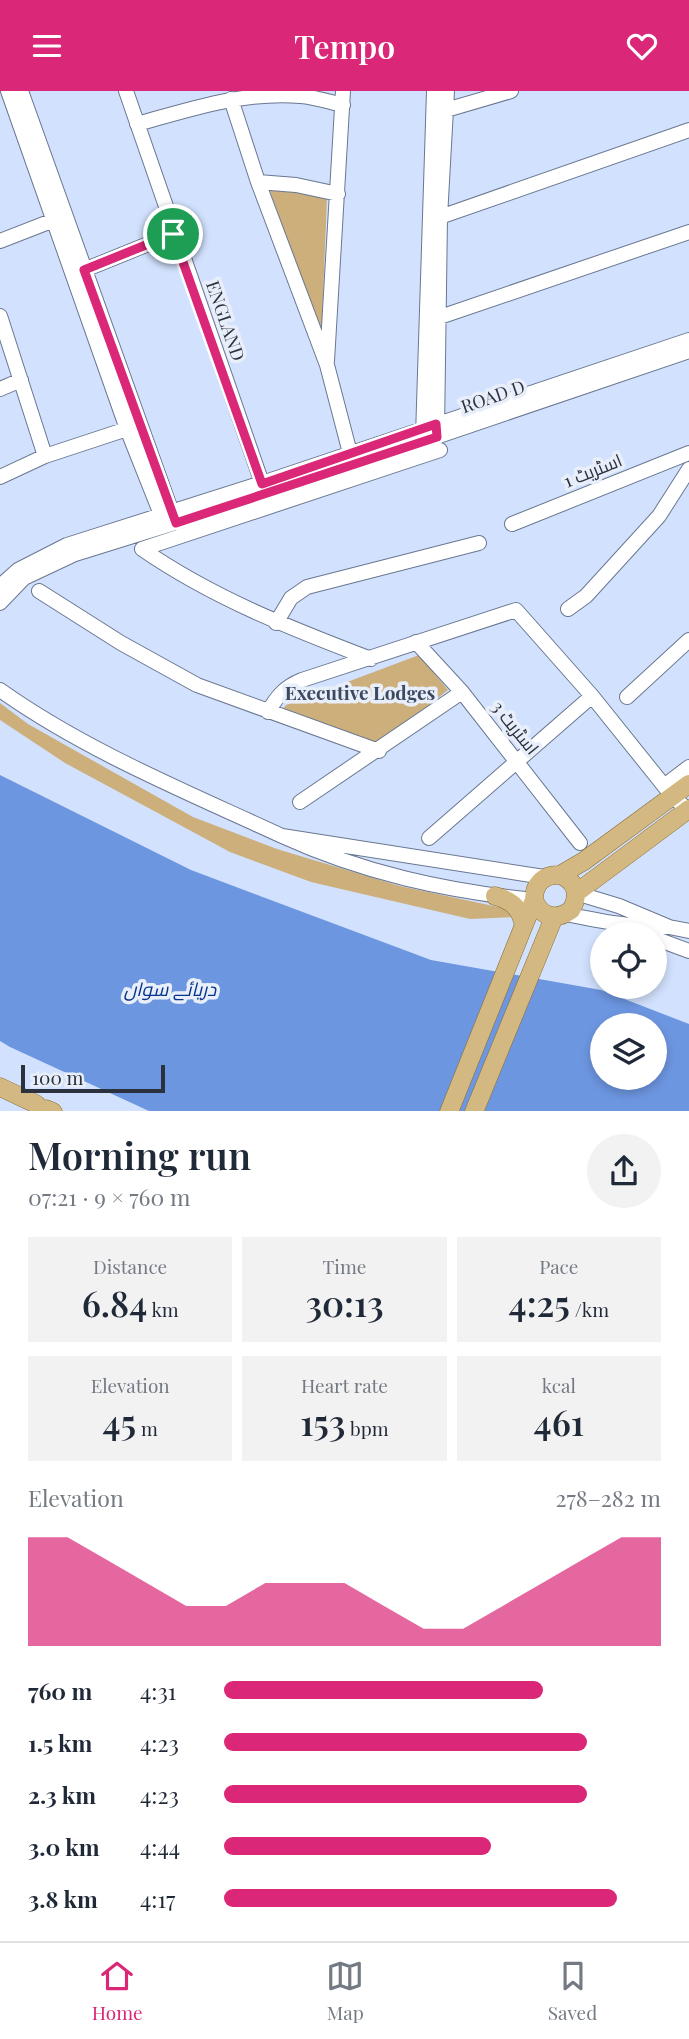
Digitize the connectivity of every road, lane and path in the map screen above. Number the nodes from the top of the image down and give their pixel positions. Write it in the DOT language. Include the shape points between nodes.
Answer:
graph roads {
  1 [pos="8,91"];
  2 [pos="21,91"];
  3 [pos="126,91"];
  4 [pos="434,91"];
  5 [pos="447,91"];
  6 [pos="511,91"];
  7 [pos="343,98"];
  8 [pos="231,99"];
  9 [pos="446,110"];
  10 [pos="137,124"];
  11 [pos="689,130"];
  12 [pos="258,182"];
  13 [pos="338,194"];
  14 [pos="440,217"];
  15 [pos="54,220"];
  16 [pos="689,232"];
  17 [pos="173,234"];
  18 [pos="0,241"];
  19 [pos="84,270"];
  20 [pos="0,316"];
  21 [pos="440,317"];
  22 [pos="689,340"];
  23 [pos="689,351"];
  24 [pos="327,365"];
  25 [pos="21,380"];
  26 [pos="0,389"];
  27 [pos="127,429"];
  28 [pos="432,436"];
  29 [pos="350,453"];
  30 [pos="689,453"];
  31 [pos="45,456"];
  32 [pos="689,469"];
  33 [pos="0,477"];
  34 [pos="262,484"];
  35 [pos="169,520"];
  36 [pos="512,524"];
  37 [pos="479,543"];
  38 [pos="0,586"];
  39 [pos="39,591"];
  40 [pos="0,603"];
  41 [pos="568,609"];
  42 [pos="276,623"];
  43 [pos="689,640"];
  44 [pos="416,642"];
  45 [pos="371,659"];
  46 [pos="0,690"];
  47 [pos="462,692"];
  48 [pos="592,696"];
  49 [pos="627,697"];
  50 [pos="268,712"];
  51 [pos="379,751"];
  52 [pos="517,761"];
  53 [pos="689,767"];
  54 [pos="689,784"];
  55 [pos="668,791"];
  56 [pos="300,802"];
  57 [pos="689,809"];
  58 [pos="282,836"];
  59 [pos="429,838"];
  60 [pos="580,843"];
  61 [pos="552,876"];
  62 [pos="576,893"];
  63 [pos="495,896"];
  64 [pos="534,899"];
  65 [pos="560,915"];
  66 [pos="604,922"];
  67 [pos="522,926"];
  68 [pos="669,927"];
  69 [pos="689,931"];
  70 [pos="667,943"];
  71 [pos="689,951"];
  72 [pos="0,1087"];
  73 [pos="0,1100"];
  74 [pos="38,1110"];
  75 [pos="449,1111"];
  76 [pos="474,1111"];
  1 -- 15 [label="street"];
  2 -- 19 [label="street"];
  3 -- 10 [label="street, ENGLAND"];
  4 -- 28 [label="street"];
  5 -- 9 [label="street"];
  6 -- 9 [label="street"];
  7 -- 8 [label="street"];
  7 -- 13 [label="street"];
  8 -- 10 [label="street"];
  8 -- 12 [label="street"];
  9 -- 14 [label="street"];
  10 -- 17 [label="street, ENGLAND"];
  11 -- 14 [label="street"];
  12 -- 13 [label="street"];
  12 -- 24 [label="street"];
  13 -- 24 [label="street"];
  14 -- 21 [label="street"];
  15 -- 18 [label="street"];
  15 -- 27 [label="street"];
  16 -- 21 [label="street"];
  17 -- 19 [label="street"];
  17 -- 34 [label="street, ENGLAND"];
  19 -- 35 [label="street"];
  20 -- 25 [label="street"];
  21 -- 28 [label="street"];
  22 -- 28 [label="street, ROAD D"];
  23 -- 28 [label="street, ROAD D"];
  24 -- 29 [label="street"];
  25 -- 26 [label="street"];
  25 -- 31 [label="street"];
  27 -- 31 [label="street"];
  27 -- 35 [label="street"];
  28 -- 29 [label="street, ROAD D"];
  28 -- 35 [label="street, ROAD D"];
  28 -- 42 [label="street" via="142,549 185,578"];
  29 -- 34 [label="street, ROAD D"];
  30 -- 36 [label="street, اسٹریٹ 1"];
  31 -- 33 [label="street"];
  32 -- 41 [label="street" via="659,516 586,596"];
  34 -- 35 [label="street, ROAD D"];
  35 -- 38 [label="street, ROAD D" via="67,545 18,570"];
  35 -- 40 [label="street, ROAD D" via="41,569 24,578"];
  37 -- 42 [label="street" via="307,587 291,598"];
  39 -- 50 [label="street" via="197,685"];
  42 -- 45 [label="street"];
  43 -- 49 [label="street"];
  44 -- 45 [label="street"];
  44 -- 47 [label="street, اسٹریٹ 3"];
  44 -- 48 [label="street" via="516,610"];
  45 -- 50 [label="street" via="288,686"];
  46 -- 58 [label="street" via="54,725"];
  47 -- 51 [label="street"];
  47 -- 52 [label="street, اسٹریٹ 3"];
  48 -- 52 [label="street"];
  48 -- 55 [label="street"];
  50 -- 51 [label="street"];
  51 -- 56 [label="street"];
  52 -- 59 [label="street"];
  52 -- 60 [label="street, اسٹریٹ 3"];
  53 -- 55 [label="street"];
  54 -- 55 [label="main road"];
  55 -- 57 [label="street"];
  55 -- 61 [label="main road" via="584,862"];
  57 -- 62 [label="main road"];
  58 -- 61 [label="street"];
  58 -- 63 [label="street" via="323,855 399,879"];
  61 -- 62 [label="main road" via="569,879"];
  61 -- 64 [label="main road" via="536,887"];
  62 -- 65 [label="main road" via="574,905"];
  62 -- 68 [label="street"];
  63 -- 64 [label="street"];
  63 -- 67 [label="main road" via="517,907"];
  64 -- 65 [label="main road" via="541,911"];
  64 -- 67 [label="main road"];
  65 -- 66 [label="street"];
  65 -- 76 [label="main road" via="543,939"];
  67 -- 75 [label="main road"];
  68 -- 69 [label="street"];
  70 -- 71 [label="street"];
  72 -- 74 [label="main road"];
  73 -- 74 [label="main road"];
}
